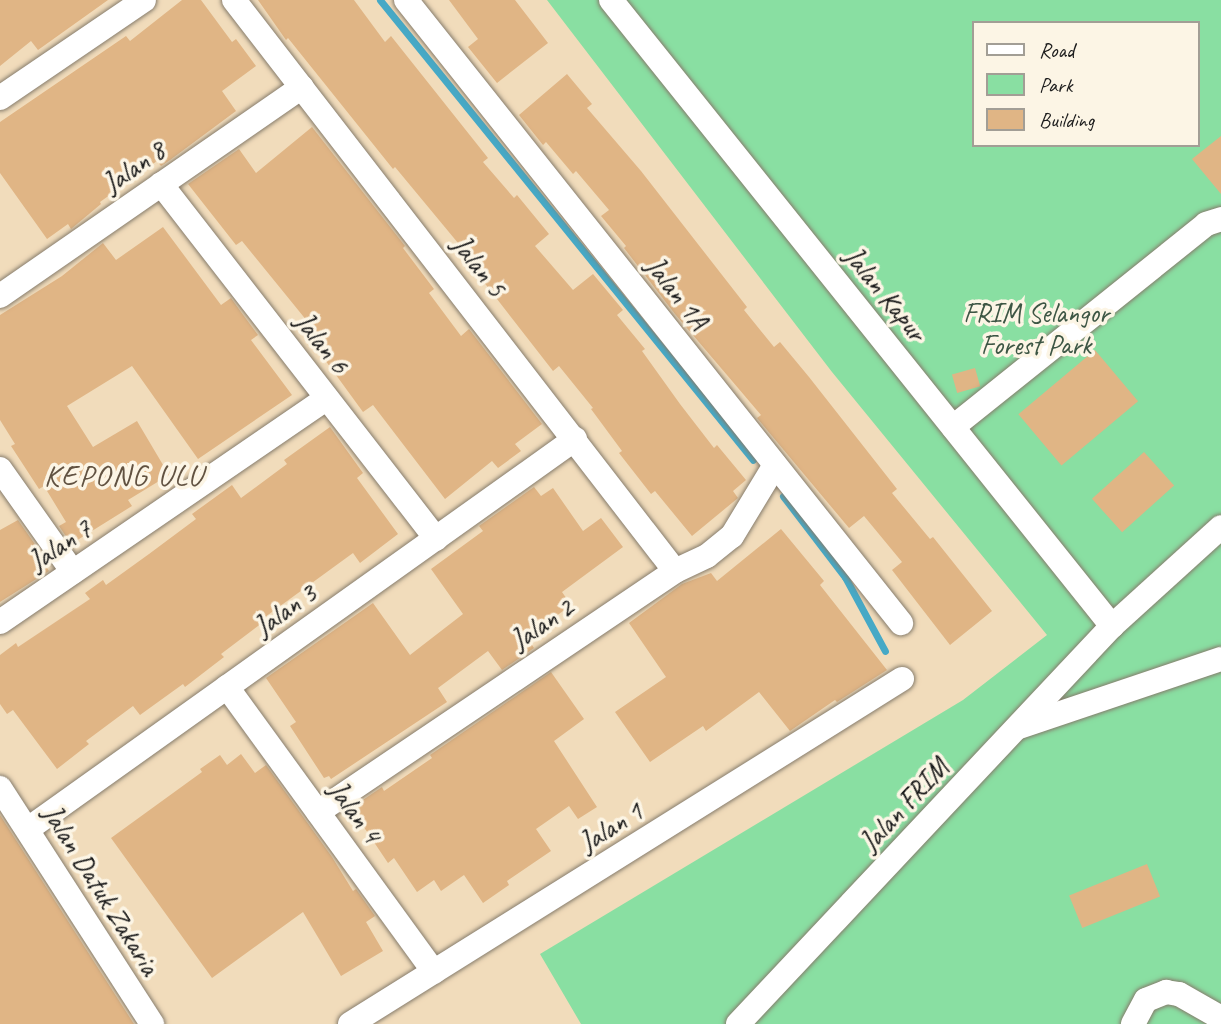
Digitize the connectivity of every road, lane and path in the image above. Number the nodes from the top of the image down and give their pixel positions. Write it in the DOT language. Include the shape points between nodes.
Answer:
graph roads {
  1 [pos="144,0"];
  2 [pos="234,0"];
  3 [pos="406,0"];
  4 [pos="611,0"];
  5 [pos="302,87"];
  6 [pos="0,99"];
  7 [pos="161,184"];
  8 [pos="1221,219"];
  9 [pos="0,296"];
  10 [pos="327,398"];
  11 [pos="953,427"];
  12 [pos="575,439"];
  13 [pos="775,465"];
  14 [pos="0,469"];
  15 [pos="1221,527"];
  16 [pos="436,539"];
  17 [pos="675,570"];
  18 [pos="73,572"];
  19 [pos="0,622"];
  20 [pos="901,623"];
  21 [pos="1112,626"];
  22 [pos="1221,659"];
  23 [pos="902,679"];
  24 [pos="227,687"];
  25 [pos="1017,727"];
  26 [pos="0,788"];
  27 [pos="317,812"];
  28 [pos="28,829"];
  29 [pos="434,972"];
  30 [pos="1221,1018"];
  31 [pos="152,1024"];
  32 [pos="350,1024"];
  33 [pos="738,1024"];
  34 [pos="1133,1024"];
  1 -- 6 [label="street"];
  2 -- 5 [label="street, Jalan 5"];
  3 -- 13 [label="street, Jalan 1A"];
  4 -- 11 [label="street, Jalan Kapur"];
  5 -- 7 [label="street, Jalan 8"];
  5 -- 12 [label="street, Jalan 5"];
  7 -- 9 [label="street, Jalan 8"];
  7 -- 10 [label="street, Jalan 6"];
  8 -- 11 [label="street" via="1206,224"];
  10 -- 16 [label="street, Jalan 6"];
  10 -- 18 [label="street, Jalan 7"];
  11 -- 21 [label="street, Jalan Kapur"];
  12 -- 16 [label="street, Jalan 3"];
  12 -- 17 [label="street, Jalan 5"];
  13 -- 17 [label="street, Jalan 2" via="732,536 707,556"];
  13 -- 20 [label="street, Jalan 1A"];
  14 -- 18 [label="street"];
  15 -- 21 [label="street, Jalan FRIM"];
  16 -- 24 [label="street, Jalan 3"];
  17 -- 27 [label="street, Jalan 2"];
  18 -- 19 [label="street, Jalan 7"];
  21 -- 25 [label="street, Jalan FRIM"];
  22 -- 25 [label="street"];
  23 -- 29 [label="street, Jalan 1"];
  24 -- 27 [label="street, Jalan 4"];
  24 -- 28 [label="street, Jalan 3"];
  25 -- 33 [label="street, Jalan FRIM"];
  26 -- 28 [label="street, Jalan Datuk Zakaria"];
  27 -- 29 [label="street, Jalan 4"];
  28 -- 31 [label="street, Jalan Datuk Zakaria"];
  29 -- 32 [label="street, Jalan 1"];
  30 -- 34 [label="street" via="1166,992 1146,1000"];
}
